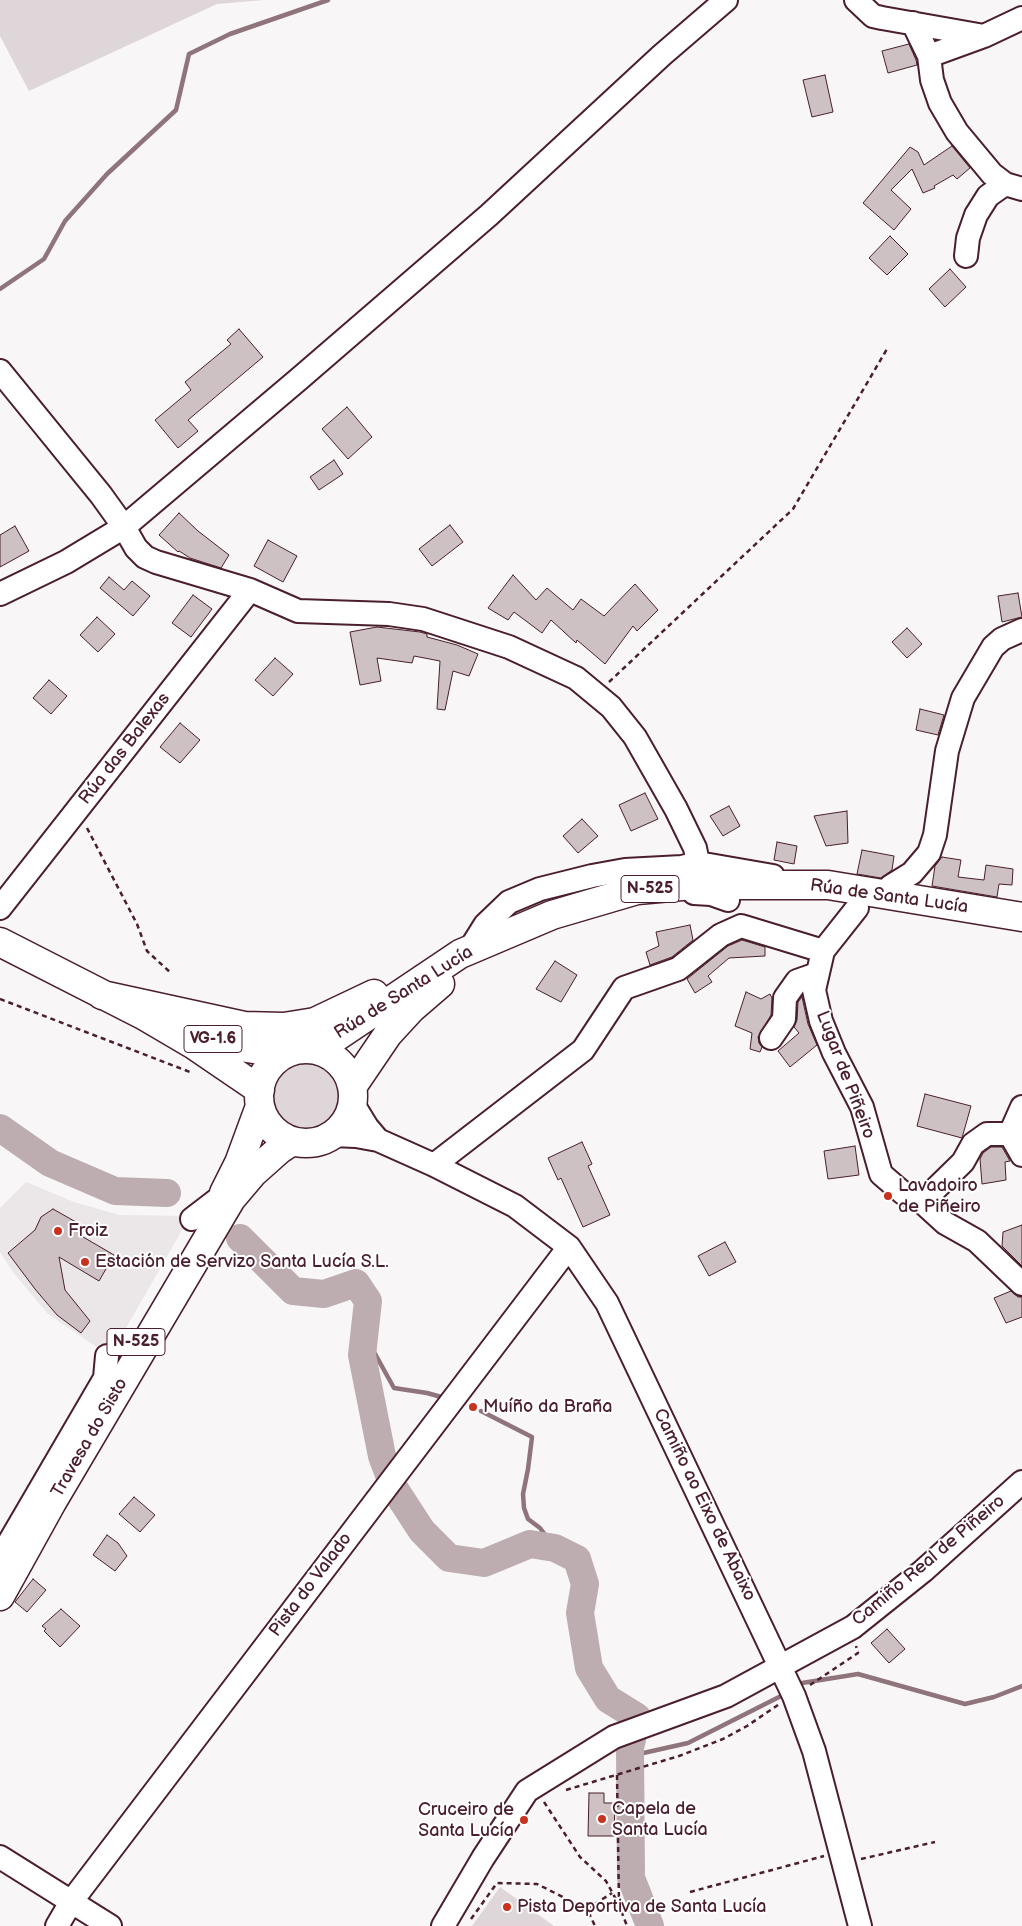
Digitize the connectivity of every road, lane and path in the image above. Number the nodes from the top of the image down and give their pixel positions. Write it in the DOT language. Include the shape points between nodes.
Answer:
graph roads {
  1 [pos="726,0"];
  2 [pos="856,0"];
  3 [pos="1022,18"];
  4 [pos="913,23"];
  5 [pos="984,36"];
  6 [pos="929,56"];
  7 [pos="1014,187"];
  8 [pos="966,256"];
  9 [pos="887,349"];
  10 [pos="0,371"];
  11 [pos="124,527"];
  12 [pos="250,590"];
  13 [pos="0,594"];
  14 [pos="1022,630"];
  15 [pos="595,694"];
  16 [pos="78,808"];
  17 [pos="698,863"];
  18 [pos="828,885"];
  19 [pos="883,894"];
  20 [pos="728,900"];
  21 [pos="0,908"];
  22 [pos="857,908"];
  23 [pos="1022,916"];
  24 [pos="506,928"];
  25 [pos="1022,930"];
  26 [pos="3,944"];
  27 [pos="823,951"];
  28 [pos="172,974"];
  29 [pos="817,974"];
  30 [pos="440,976"];
  31 [pos="102,995"];
  32 [pos="0,999"];
  33 [pos="142,1015"];
  34 [pos="772,1038"];
  35 [pos="317,1050"];
  36 [pos="285,1054"];
  37 [pos="190,1072"];
  38 [pos="353,1095"];
  39 [pos="260,1098"];
  40 [pos="1022,1107"];
  41 [pos="1010,1134"];
  42 [pos="332,1135"];
  43 [pos="378,1140"];
  44 [pos="292,1141"];
  45 [pos="1022,1155"];
  46 [pos="434,1165"];
  47 [pos="222,1196"];
  48 [pos="922,1202"];
  49 [pos="192,1220"];
  50 [pos="569,1247"];
  51 [pos="1022,1284"];
  52 [pos="107,1356"];
  53 [pos="1022,1482"];
  54 [pos="0,1558"];
  55 [pos="0,1572"];
  56 [pos="0,1596"];
  57 [pos="853,1627"];
  58 [pos="813,1684"];
  59 [pos="785,1687"];
  60 [pos="618,1775"];
  61 [pos="565,1790"];
  62 [pos="539,1798"];
  63 [pos="935,1842"];
  64 [pos="0,1857"];
  65 [pos="841,1857"];
  66 [pos="690,1892"];
  67 [pos="612,1893"];
  68 [pos="71,1902"];
  69 [pos="619,1905"];
  70 [pos="587,1909"];
  71 [pos="57,1926"];
  72 [pos="110,1926"];
  73 [pos="443,1926"];
  74 [pos="466,1926"];
  75 [pos="595,1926"];
  76 [pos="627,1926"];
  77 [pos="860,1926"];
  1 -- 11 [label="street" via="474,227"];
  2 -- 4 [label="street" via="873,16"];
  3 -- 5 [label="street"];
  4 -- 5 [label="street"];
  4 -- 6 [label="street"];
  5 -- 6 [label="street"];
  6 -- 7 [label="street" via="932,80 940,103 956,132 992,174"];
  7 -- 8 [label="street" via="988,196 976,215"];
  9 -- 15 [label="path" via="793,509"];
  10 -- 11 [label="street"];
  11 -- 12 [label="street" via="136,548 156,562"];
  11 -- 13 [label="street" via="66,562"];
  12 -- 15 [label="street" via="298,611 390,614 423,619 509,648 576,678"];
  12 -- 16 [label="street, Rúa das Balexas"];
  14 -- 19 [label="street" via="993,647 963,698 947,751 935,835 929,853 912,873"];
  15 -- 17 [label="street" via="611,707 635,737 676,809 695,848"];
  16 -- 21 [label="street, Rúa das Balexas"];
  16 -- 28 [label="path" via="137,924 147,951"];
  17 -- 18 [label="street"];
  17 -- 24 [label="street" via="625,870 540,890"];
  18 -- 19 [label="highway, Rúa de Santa Lucía / N-525"];
  18 -- 24 [label="highway, Rúa de Santa Lucía / N-525" via="693,885 636,890"];
  19 -- 23 [label="highway, Rúa de Santa Lucía / N-525"];
  20 -- 22 [label="highway, Rúa de Santa Lucía / N-525"];
  20 -- 24 [label="street" via="711,894 687,892 660,895 580,913 521,935"];
  20 -- 30 [label="highway, Rúa de Santa Lucía / N-525" via="694,900 641,907 557,928"];
  22 -- 25 [label="highway, Rúa de Santa Lucía / N-525"];
  22 -- 27 [label="street, Lugar de Piñeiro"];
  24 -- 30 [label="highway, Rúa de Santa Lucía / N-525" via="470,950"];
  24 -- 30 [label="street" via="508,939"];
  26 -- 31 [label="highway, VG-1.6"];
  27 -- 29 [label="street, Lugar de Piñeiro"];
  27 -- 46 [label="street" via="742,926 722,935 678,969 624,988 582,1050"];
  29 -- 34 [label="street" via="797,980 786,998 784,1019"];
  29 -- 48 [label="street, Lugar de Piñeiro" via="814,990 821,1021 862,1108 881,1174 903,1193"];
  30 -- 31 [label="highway" via="415,972 315,1022 284,1027 244,1026"];
  30 -- 35 [label="highway, Rúa de Santa Lucía / N-525"];
  30 -- 38 [label="highway, Rúa de Santa Lucía / N-525" via="388,1034"];
  31 -- 33 [label="highway, VG-1.6"];
  32 -- 37 [label="path"];
  33 -- 36 [label="highway, VG-1.6" via="228,1045"];
  33 -- 39 [label="highway, VG-1.6" via="194,1044"];
  35 -- 36 [label="highway" via="300,1049"];
  35 -- 38 [label="highway" via="330,1054 340,1063 348,1074"];
  36 -- 39 [label="highway, N-525" via="272,1063 264,1075"];
  38 -- 42 [label="highway, N-525" via="349,1116"];
  38 -- 43 [label="street" via="367,1127"];
  39 -- 44 [label="highway" via="267,1121"];
  39 -- 47 [label="highway, Travesa do Sisto / N-525" via="239,1163"];
  40 -- 41 [label="street"];
  41 -- 45 [label="street"];
  41 -- 48 [label="street" via="986,1134 973,1144 962,1162"];
  42 -- 43 [label="street"];
  42 -- 44 [label="highway, N-525" via="306,1143"];
  43 -- 46 [label="street, Camiño ao Eixo de Abaixo"];
  44 -- 56 [label="highway, Travesa do Sisto / N-525" via="253,1173 231,1199"];
  46 -- 50 [label="street, Camiño ao Eixo de Abaixo" via="515,1206"];
  47 -- 49 [label="street"];
  47 -- 55 [label="highway, Travesa do Sisto / N-525"];
  48 -- 51 [label="street, Lugar de Piñeiro" via="945,1223 977,1241"];
  50 -- 59 [label="street, Camiño ao Eixo de Abaixo" via="607,1302"];
  50 -- 68 [label="street, Pista do Valado"];
  52 -- 54 [label="street" via="105,1378"];
  53 -- 57 [label="street, Camiño Real de Piñeiro" via="923,1571"];
  57 -- 58 [label="path" via="858,1653"];
  57 -- 59 [label="street, Camiño Real de Piñeiro"];
  59 -- 60 [label="path" via="747,1726 723,1739"];
  59 -- 65 [label="street, Camiño ao Eixo de Abaixo" via="814,1751"];
  59 -- 73 [label="street, Camiño Real de Piñeiro" via="726,1696 614,1736 527,1791"];
  60 -- 61 [label="path"];
  60 -- 69 [label="path"];
  62 -- 67 [label="path" via="580,1857 606,1881"];
  63 -- 65 [label="path"];
  64 -- 68 [label="street"];
  65 -- 66 [label="path"];
  65 -- 77 [label="street, Camiño ao Eixo de Abaixo"];
  67 -- 69 [label="path"];
  67 -- 70 [label="path"];
  68 -- 71 [label="street, Pista do Valado"];
  68 -- 72 [label="street"];
  69 -- 76 [label="path"];
  70 -- 74 [label="path" via="537,1884 496,1883"];
  70 -- 75 [label="path"];
}
